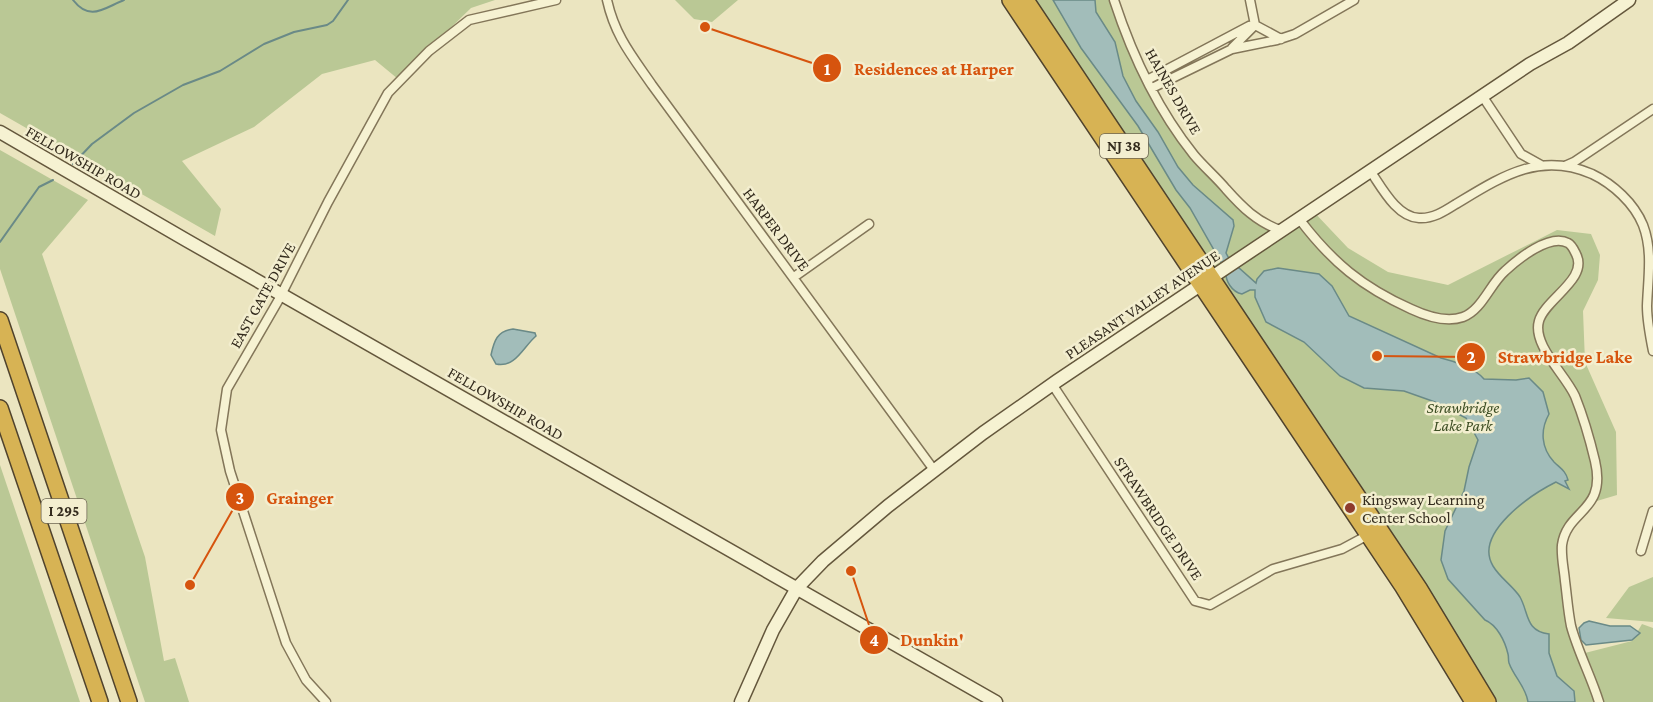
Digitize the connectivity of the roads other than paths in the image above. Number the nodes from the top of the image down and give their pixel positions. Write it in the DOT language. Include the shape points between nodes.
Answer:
graph roads {
  1 [pos="555,0"];
  2 [pos="607,0"];
  3 [pos="1010,0"];
  4 [pos="1026,0"];
  5 [pos="1114,0"];
  6 [pos="1250,0"];
  7 [pos="1354,0"];
  8 [pos="1629,0"];
  9 [pos="1255,25"];
  10 [pos="1281,39"];
  11 [pos="1232,49"];
  12 [pos="1150,84"];
  13 [pos="1484,97"];
  14 [pos="1653,109"];
  15 [pos="0,132"];
  16 [pos="1541,165"];
  17 [pos="1565,166"];
  18 [pos="1371,172"];
  19 [pos="1300,219"];
  20 [pos="870,224"];
  21 [pos="1280,230"];
  22 [pos="1650,239"];
  23 [pos="794,277"];
  24 [pos="1211,277"];
  25 [pos="282,294"];
  26 [pos="0,320"];
  27 [pos="1653,351"];
  28 [pos="1052,384"];
  29 [pos="0,408"];
  30 [pos="934,470"];
  31 [pos="1653,512"];
  32 [pos="1368,535"];
  33 [pos="1641,550"];
  34 [pos="797,588"];
  35 [pos="100,702"];
  36 [pos="129,702"];
  37 [pos="326,702"];
  38 [pos="741,702"];
  39 [pos="995,702"];
  40 [pos="1473,702"];
  41 [pos="1488,702"];
  42 [pos="1599,702"];
  1 -- 25 [label="street, EAST GATE DRIVE" via="469,20 429,51 388,93"];
  2 -- 23 [label="street, HARPER DRIVE" via="619,38"];
  3 -- 24 [label="highway, NJ 38"];
  4 -- 24 [label="highway, NJ 38"];
  5 -- 12 [label="street, HAINES DRIVE"];
  6 -- 9 [label="street"];
  7 -- 10 [label="street"];
  8 -- 13 [label="street, PLEASANT VALLEY AVENUE"];
  9 -- 10 [label="street"];
  9 -- 11 [label="street"];
  9 -- 12 [label="street"];
  10 -- 11 [label="street"];
  11 -- 12 [label="street"];
  12 -- 21 [label="street, HAINES DRIVE" via="1171,122 1200,161 1250,214"];
  13 -- 16 [label="street" via="1521,154"];
  13 -- 18 [label="street, PLEASANT VALLEY AVENUE"];
  14 -- 17 [label="street"];
  15 -- 25 [label="street, FELLOWSHIP ROAD"];
  16 -- 17 [label="street"];
  16 -- 18 [label="street" via="1503,177 1426,218 1402,212"];
  17 -- 22 [label="street" via="1596,176 1619,193"];
  18 -- 19 [label="street, PLEASANT VALLEY AVENUE"];
  19 -- 21 [label="street, PLEASANT VALLEY AVENUE"];
  19 -- 42 [label="street" via="1320,246 1366,286 1415,311 1453,320 1473,312 1506,270 1542,245 1555,240 1567,242 1575,252 1577,271 1543,312 1537,329 1544,349 1574,394 1596,470 1596,492 1568,529 1562,546 1570,618"];
  20 -- 23 [label="street"];
  21 -- 24 [label="street, PLEASANT VALLEY AVENUE"];
  22 -- 27 [label="street" via="1647,315"];
  23 -- 30 [label="street, HARPER DRIVE"];
  24 -- 28 [label="street, PLEASANT VALLEY AVENUE"];
  24 -- 32 [label="highway, NJ 38"];
  24 -- 41 [label="highway, NJ 38" via="1419,588"];
  25 -- 34 [label="street, FELLOWSHIP ROAD"];
  25 -- 37 [label="street, EAST GATE DRIVE" via="226,389 221,430 230,471 286,643 306,680"];
  26 -- 36 [label="highway, I 295"];
  28 -- 30 [label="street, PLEASANT VALLEY AVENUE"];
  28 -- 32 [label="street, STRAWBRIDGE DRIVE" via="1195,601 1210,605 1273,569 1342,549"];
  29 -- 35 [label="highway, I 295"];
  30 -- 34 [label="street, PLEASANT VALLEY AVENUE" via="815,568"];
  31 -- 33 [label="street"];
  32 -- 40 [label="highway, NJ 38"];
  34 -- 38 [label="street, PLEASANT VALLEY AVENUE" via="773,630"];
  34 -- 39 [label="street, FELLOWSHIP ROAD"];
}
